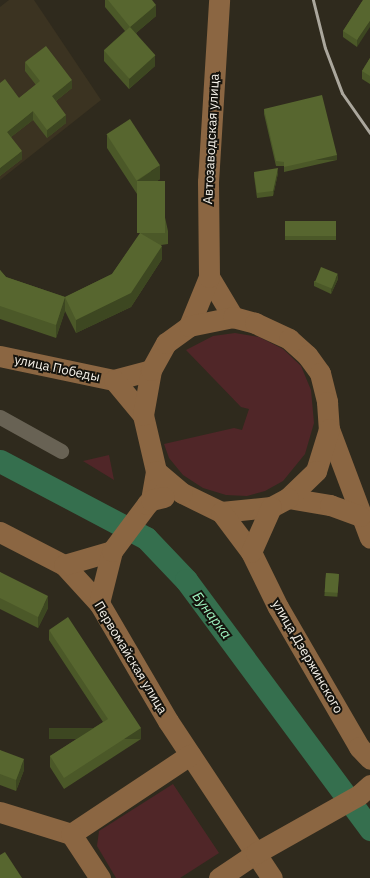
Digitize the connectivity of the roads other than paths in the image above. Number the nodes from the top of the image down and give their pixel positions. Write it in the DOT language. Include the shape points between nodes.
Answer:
graph roads {
  1 [pos="219,0"];
  2 [pos="209,277"];
  3 [pos="233,317"];
  4 [pos="189,326"];
  5 [pos="0,356"];
  6 [pos="151,370"];
  7 [pos="114,380"];
  8 [pos="143,415"];
  9 [pos="0,417"];
  10 [pos="329,429"];
  11 [pos="61,452"];
  12 [pos="156,471"];
  13 [pos="182,493"];
  14 [pos="279,503"];
  15 [pos="145,508"];
  16 [pos="221,512"];
  17 [pos="360,516"];
  18 [pos="0,532"];
  19 [pos="370,538"];
  20 [pos="115,547"];
  21 [pos="251,552"];
  22 [pos="64,565"];
  23 [pos="99,603"];
  24 [pos="190,755"];
  25 [pos="370,759"];
  26 [pos="365,790"];
  27 [pos="0,812"];
  28 [pos="71,834"];
  29 [pos="256,853"];
  30 [pos="100,878"];
  31 [pos="219,878"];
  32 [pos="272,878"];
  1 -- 2 [label="main road, Автозаводская улица" via="208,182"];
  2 -- 3 [label="main road"];
  2 -- 4 [label="main road"];
  3 -- 4 [label="main road"];
  3 -- 10 [label="main road" via="255,323 289,339 308,355 320,373 327,402"];
  4 -- 6 [label="main road" via="166,343"];
  5 -- 7 [label="main road, улица Победы"];
  6 -- 7 [label="main road"];
  6 -- 8 [label="main road"];
  7 -- 8 [label="main road"];
  8 -- 12 [label="main road"];
  9 -- 11 [label="street"];
  10 -- 14 [label="main road" via="316,471"];
  10 -- 17 [label="main road"];
  12 -- 13 [label="main road"];
  12 -- 15 [label="main road"];
  13 -- 15 [label="main road"];
  13 -- 16 [label="main road"];
  14 -- 16 [label="main road"];
  14 -- 17 [label="main road" via="330,504"];
  14 -- 21 [label="main road"];
  15 -- 20 [label="main road"];
  16 -- 21 [label="main road, улица Дзержинского"];
  17 -- 19 [label="main road"];
  18 -- 22 [label="main road, Первомайская улица"];
  20 -- 22 [label="main road"];
  20 -- 23 [label="main road"];
  21 -- 25 [label="main road, улица Дзержинского" via="282,613 359,747"];
  22 -- 23 [label="main road, Первомайская улица"];
  23 -- 24 [label="main road, Первомайская улица"];
  24 -- 28 [label="main road"];
  24 -- 29 [label="main road, Первомайская улица"];
  26 -- 29 [label="main road" via="328,814"];
  27 -- 28 [label="main road"];
  28 -- 30 [label="main road"];
  29 -- 31 [label="main road"];
  29 -- 32 [label="main road"];
}
